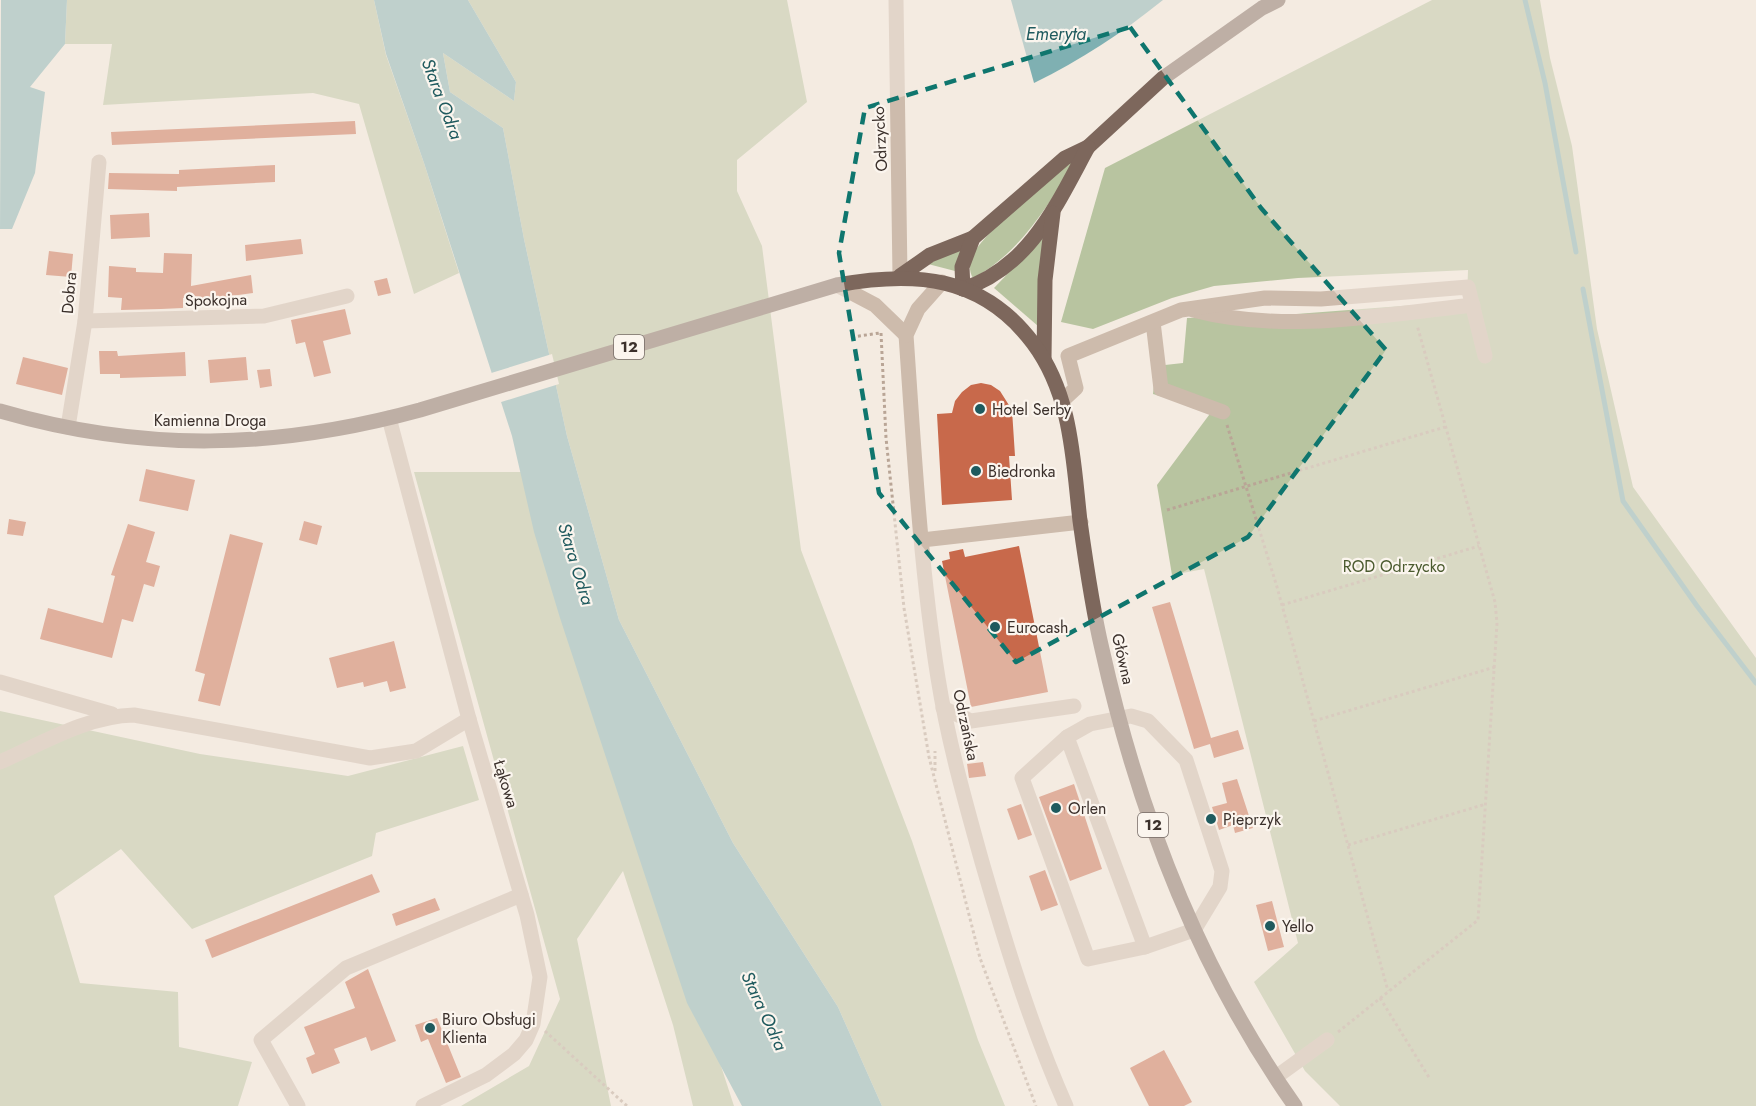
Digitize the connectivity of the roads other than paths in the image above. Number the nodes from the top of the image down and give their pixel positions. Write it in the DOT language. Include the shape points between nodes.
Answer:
graph roads {
  1 [pos="896,0"];
  2 [pos="1278,0"];
  3 [pos="1088,147"];
  4 [pos="99,162"];
  5 [pos="1053,211"];
  6 [pos="973,238"];
  7 [pos="900,276"];
  8 [pos="942,282"];
  9 [pos="837,285"];
  10 [pos="963,289"];
  11 [pos="346,296"];
  12 [pos="1473,305"];
  13 [pos="1188,309"];
  14 [pos="85,321"];
  15 [pos="1153,322"];
  16 [pos="906,335"];
  17 [pos="1485,356"];
  18 [pos="1044,359"];
  19 [pos="1062,401"];
  20 [pos="0,411"];
  21 [pos="1223,412"];
  22 [pos="389,418"];
  23 [pos="68,427"];
  24 [pos="1081,522"];
  25 [pos="922,540"];
  26 [pos="0,682"];
  27 [pos="1074,706"];
  28 [pos="943,708"];
  29 [pos="115,715"];
  30 [pos="1119,717"];
  31 [pos="469,719"];
  32 [pos="1067,737"];
  33 [pos="0,762"];
  34 [pos="521,895"];
  35 [pos="1194,930"];
  36 [pos="1145,946"];
  37 [pos="1327,1040"];
  38 [pos="1276,1077"];
  39 [pos="298,1106"];
  40 [pos="423,1106"];
  41 [pos="1066,1106"];
  42 [pos="1295,1106"];
  1 -- 7 [label="street, Odrzycko"];
  2 -- 3 [label="main road" via="1163,78"];
  3 -- 5 [label="main road"];
  3 -- 6 [label="main road" via="1065,158"];
  4 -- 14 [label="street, Dobra"];
  5 -- 10 [label="main road" via="1014,259 993,277"];
  5 -- 18 [label="main road" via="1045,280"];
  6 -- 7 [label="main road" via="930,255"];
  6 -- 10 [label="main road" via="962,267"];
  7 -- 8 [label="main road, Główna / 12"];
  7 -- 9 [label="main road, 12"];
  8 -- 10 [label="main road, Główna / 12"];
  8 -- 16 [label="street, Odrzańska" via="918,309"];
  9 -- 16 [label="street" via="875,305"];
  9 -- 22 [label="main road, Kamienna Droga / 12"];
  10 -- 18 [label="main road, Główna / 12" via="1008,316"];
  11 -- 14 [label="street, Spokojna" via="264,316"];
  12 -- 13 [label="street" via="1316,323 1217,317"];
  12 -- 13 [label="street" via="1468,287 1321,299 1265,298"];
  12 -- 17 [label="street"];
  13 -- 15 [label="street"];
  14 -- 23 [label="street, Dobra"];
  15 -- 19 [label="street" via="1068,356 1076,388"];
  15 -- 21 [label="street" via="1161,389"];
  16 -- 25 [label="street, Odrzańska"];
  18 -- 19 [label="main road, Główna / 12"];
  19 -- 24 [label="main road, Główna / 12"];
  20 -- 23 [label="main road, Kamienna Droga / 12"];
  22 -- 23 [label="main road, Kamienna Droga / 12" via="302,436 234,441 155,439"];
  22 -- 31 [label="street, Łąkowa"];
  24 -- 25 [label="street"];
  24 -- 30 [label="main road, Główna / 12" via="1101,648"];
  25 -- 28 [label="street, Odrzańska"];
  26 -- 29 [label="street"];
  27 -- 28 [label="street" via="971,720"];
  28 -- 41 [label="street, Odrzańska" via="1002,932 1023,998"];
  29 -- 31 [label="street" via="134,715 370,758 416,751"];
  29 -- 33 [label="street"];
  30 -- 32 [label="street" via="1090,724"];
  30 -- 35 [label="main road, Główna / 12" via="1158,840"];
  30 -- 35 [label="street" via="1148,721 1186,760 1222,872 1220,887"];
  31 -- 34 [label="street, Łąkowa"];
  32 -- 36 [label="street"];
  32 -- 36 [label="street" via="1023,778 1088,959"];
  34 -- 39 [label="street" via="346,968 261,1040"];
  34 -- 40 [label="street, Łąkowa" via="540,976 533,1024 526,1040 501,1065"];
  35 -- 36 [label="street"];
  35 -- 38 [label="main road, Główna / 12"];
  37 -- 38 [label="street"];
  38 -- 42 [label="main road, Główna / 12"];
}
